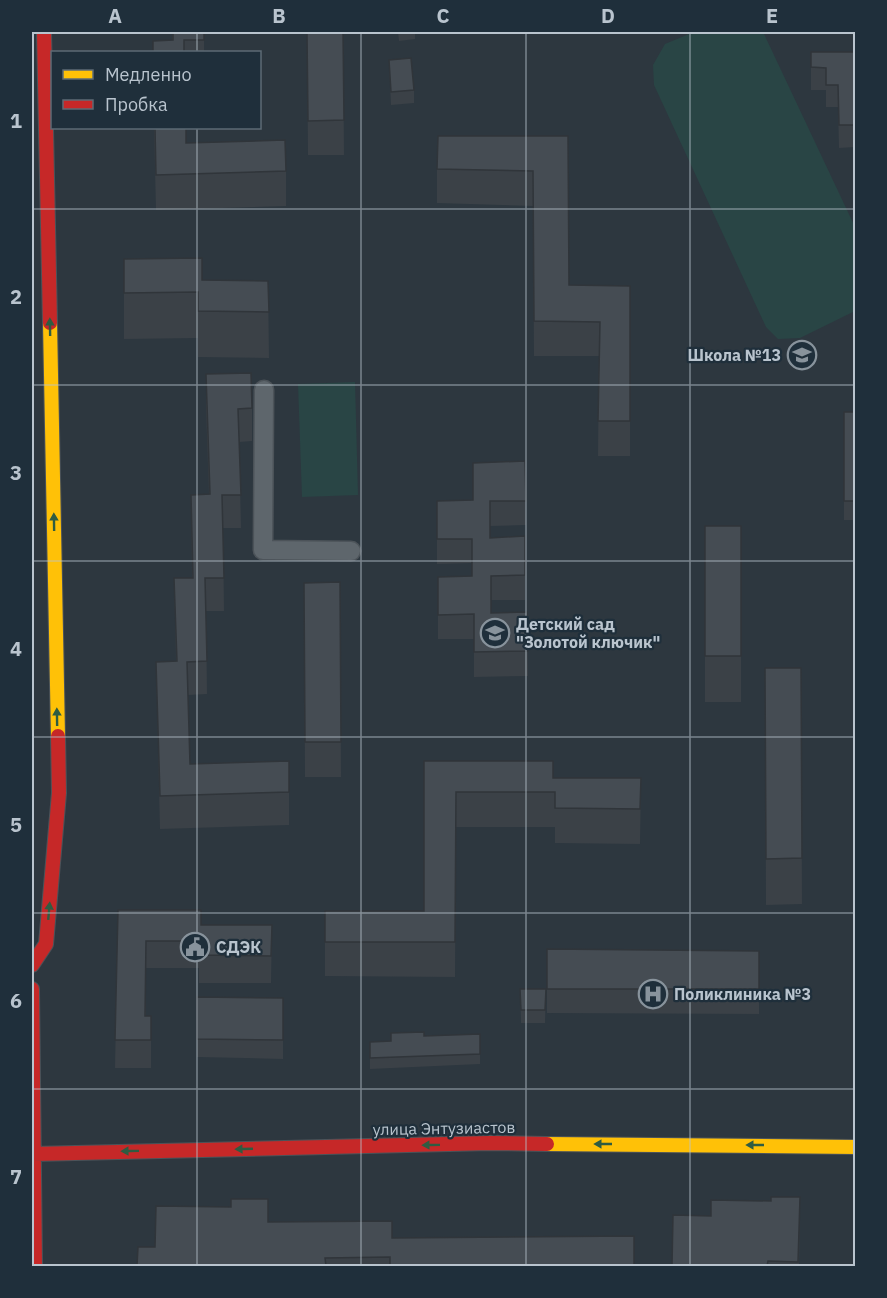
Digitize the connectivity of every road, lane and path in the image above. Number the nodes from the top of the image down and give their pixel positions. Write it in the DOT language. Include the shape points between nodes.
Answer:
graph roads {
  1 [pos="44,32"];
  2 [pos="264,390"];
  3 [pos="351,551"];
  4 [pos="32,965"];
  5 [pos="32,994"];
  6 [pos="780,1145"];
  7 [pos="855,1147"];
  8 [pos="780,1160"];
  9 [pos="38,1163"];
  10 [pos="244,1163"];
  11 [pos="158,1165"];
  12 [pos="35,1266"];
  4 -- 1 [label="street, one-way" via="46,944 59,793"];
  2 -- 3 [label="street" via="263,550"];
  5 -- 9 [label="street"];
  6 -- 7 [label="street, улица Энтузиастов"];
  6 -- 8 [label="street"];
  6 -- 9 [label="street, улица Энтузиастов, one-way" via="490,1143"];
  9 -- 12 [label="street"];
  10 -- 11 [label="street"];
}
